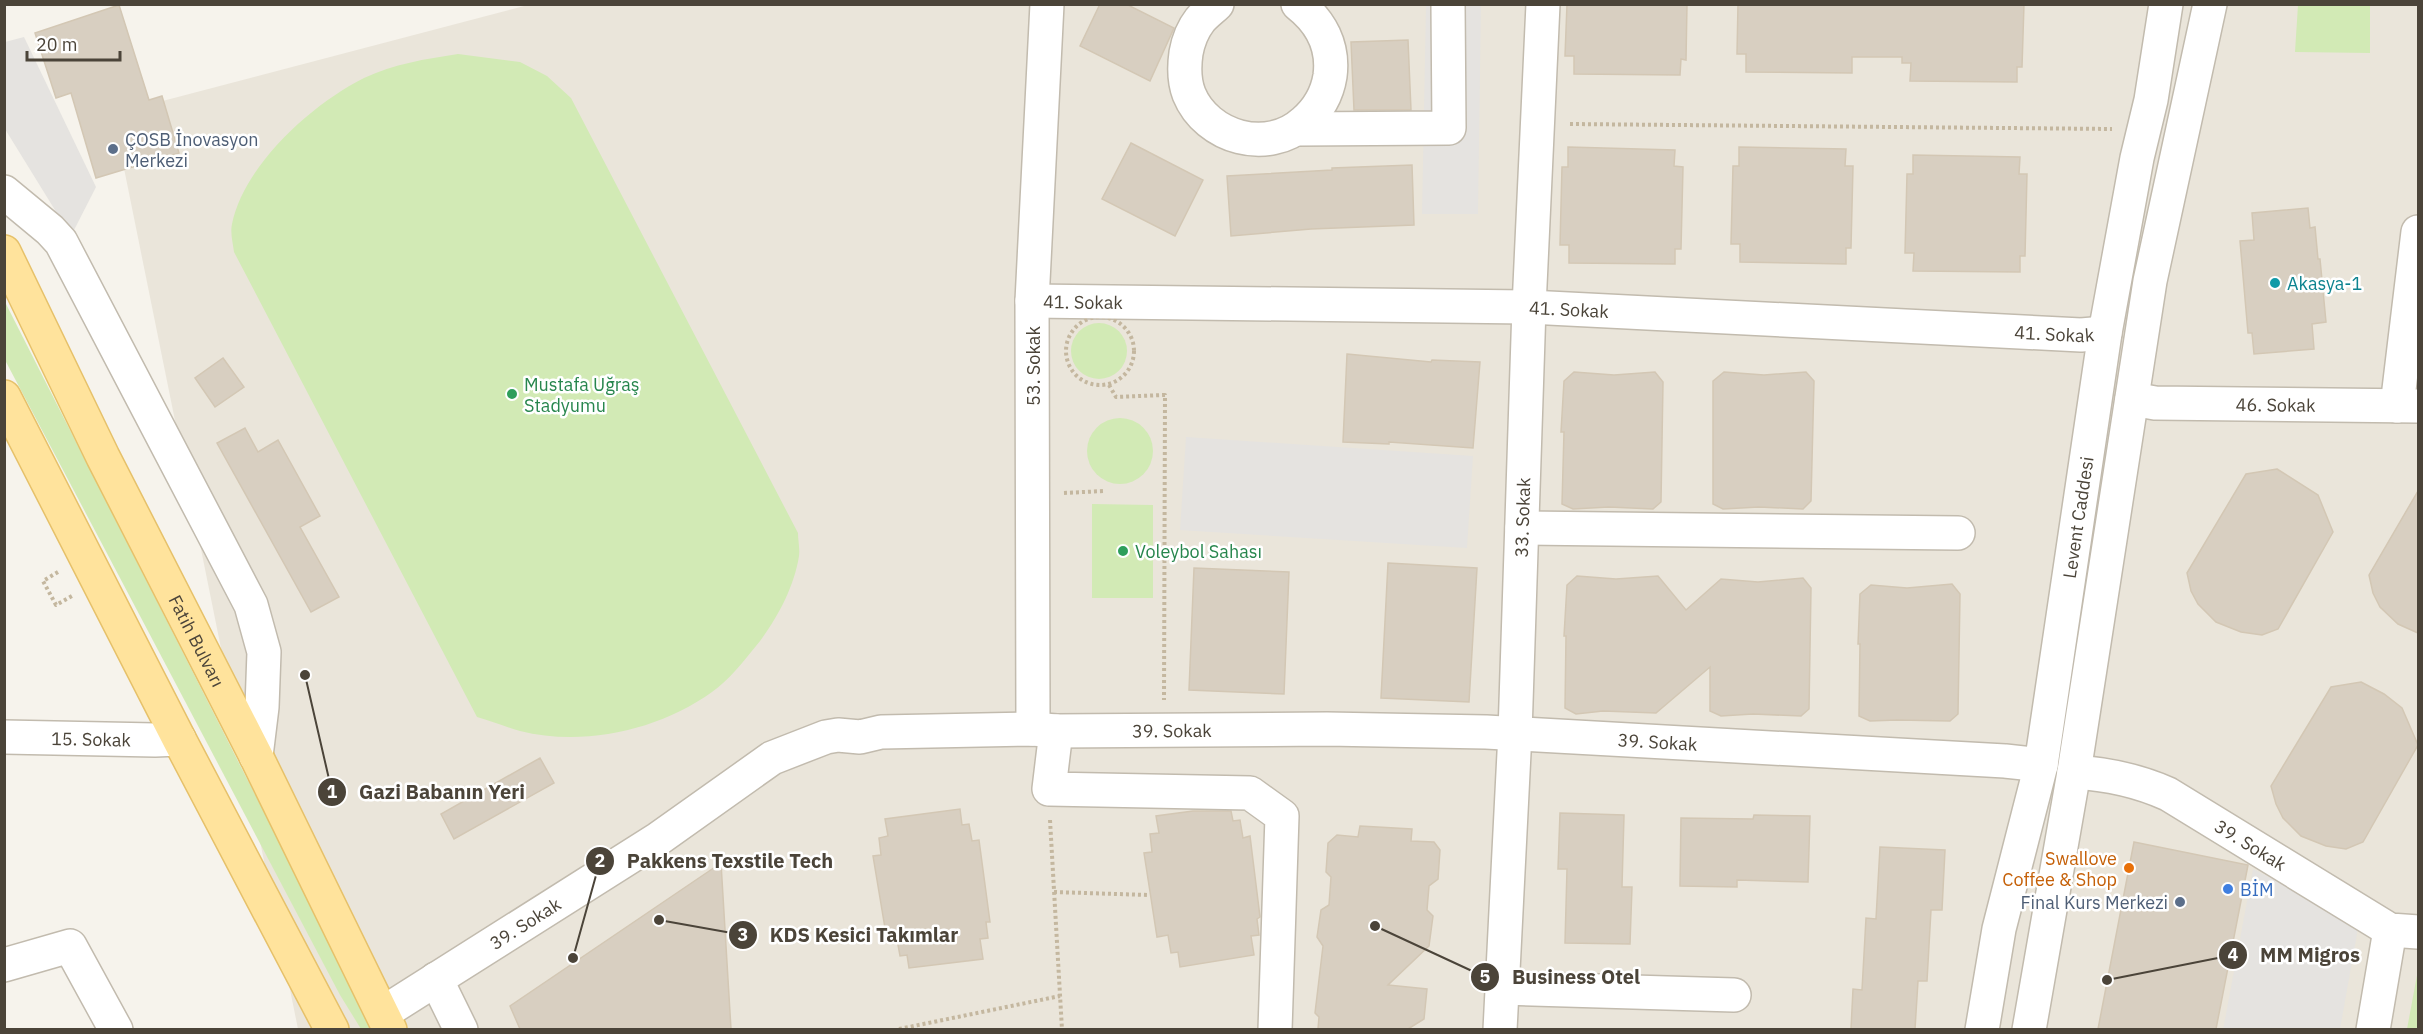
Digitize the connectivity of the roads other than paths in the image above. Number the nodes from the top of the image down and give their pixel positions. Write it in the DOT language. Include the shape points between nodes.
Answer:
graph roads {
  1 [pos="1047,4"];
  2 [pos="1217,4"];
  3 [pos="1298,4"];
  4 [pos="1448,4"];
  5 [pos="1543,4"];
  6 [pos="2166,4"];
  7 [pos="2210,4"];
  8 [pos="1297,129"];
  9 [pos="4,192"];
  10 [pos="2418,232"];
  11 [pos="4,252"];
  12 [pos="1032,301"];
  13 [pos="1529,307"];
  14 [pos="2105,333"];
  15 [pos="4,397"];
  16 [pos="2132,399"];
  17 [pos="2408,406"];
  18 [pos="1522,528"];
  19 [pos="1958,532"];
  20 [pos="1044,730"];
  21 [pos="1515,733"];
  22 [pos="4,737"];
  23 [pos="179,739"];
  24 [pos="256,756"];
  25 [pos="2041,765"];
  26 [pos="2074,772"];
  27 [pos="2404,931"];
  28 [pos="4,964"];
  29 [pos="436,979"];
  30 [pos="1503,988"];
  31 [pos="1734,996"];
  32 [pos="387,1021"];
  33 [pos="116,1029"];
  34 [pos="325,1029"];
  35 [pos="460,1029"];
  36 [pos="1275,1029"];
  37 [pos="1500,1029"];
  38 [pos="1982,1029"];
  39 [pos="2029,1029"];
  40 [pos="2373,1029"];
  1 -- 12 [label="street, 53. Sokak"];
  2 -- 8 [label="street" via="1200,21 1187,43 1184,69 1189,94 1203,116 1223,131 1247,140 1273,138"];
  3 -- 8 [label="street" via="1313,16 1326,38 1332,63 1328,89 1316,112"];
  4 -- 8 [label="street" via="1449,128"];
  5 -- 13 [label="street, 33. Sokak"];
  6 -- 14 [label="street, Levent Caddesi"];
  7 -- 16 [label="street, Levent Caddesi" via="2150,281"];
  9 -- 24 [label="street" via="61,242 251,605 264,652"];
  10 -- 17 [label="street"];
  11 -- 24 [label="main road, Fatih Bulvarı" via="103,457"];
  12 -- 13 [label="street, 41. Sokak"];
  12 -- 20 [label="street, 53. Sokak"];
  13 -- 14 [label="street, 41. Sokak" via="2081,335"];
  13 -- 18 [label="street, 33. Sokak"];
  14 -- 25 [label="street, Levent Caddesi"];
  15 -- 23 [label="main road"];
  16 -- 17 [label="street, 46. Sokak" via="2154,403"];
  16 -- 26 [label="street, Levent Caddesi"];
  18 -- 19 [label="street"];
  18 -- 21 [label="street, 33. Sokak"];
  20 -- 21 [label="street, 39. Sokak"];
  20 -- 29 [label="street, 39. Sokak" via="838,735 772,758 657,839"];
  20 -- 36 [label="street, 53. Sokak" via="1049,789 1250,793 1282,816"];
  21 -- 25 [label="street, 39. Sokak"];
  21 -- 30 [label="street, 33. Sokak"];
  22 -- 23 [label="street, 15. Sokak"];
  23 -- 34 [label="main road"];
  24 -- 32 [label="main road, Fatih Bulvarı"];
  25 -- 38 [label="street, Levent Caddesi" via="1999,929"];
  26 -- 27 [label="street, 39. Sokak" via="2145,783 2168,794"];
  26 -- 39 [label="street, Levent Caddesi"];
  27 -- 40 [label="street"];
  28 -- 33 [label="street" via="70,946"];
  29 -- 32 [label="street, 39. Sokak"];
  29 -- 35 [label="street"];
  30 -- 31 [label="street"];
  30 -- 37 [label="street, 33. Sokak"];
}
